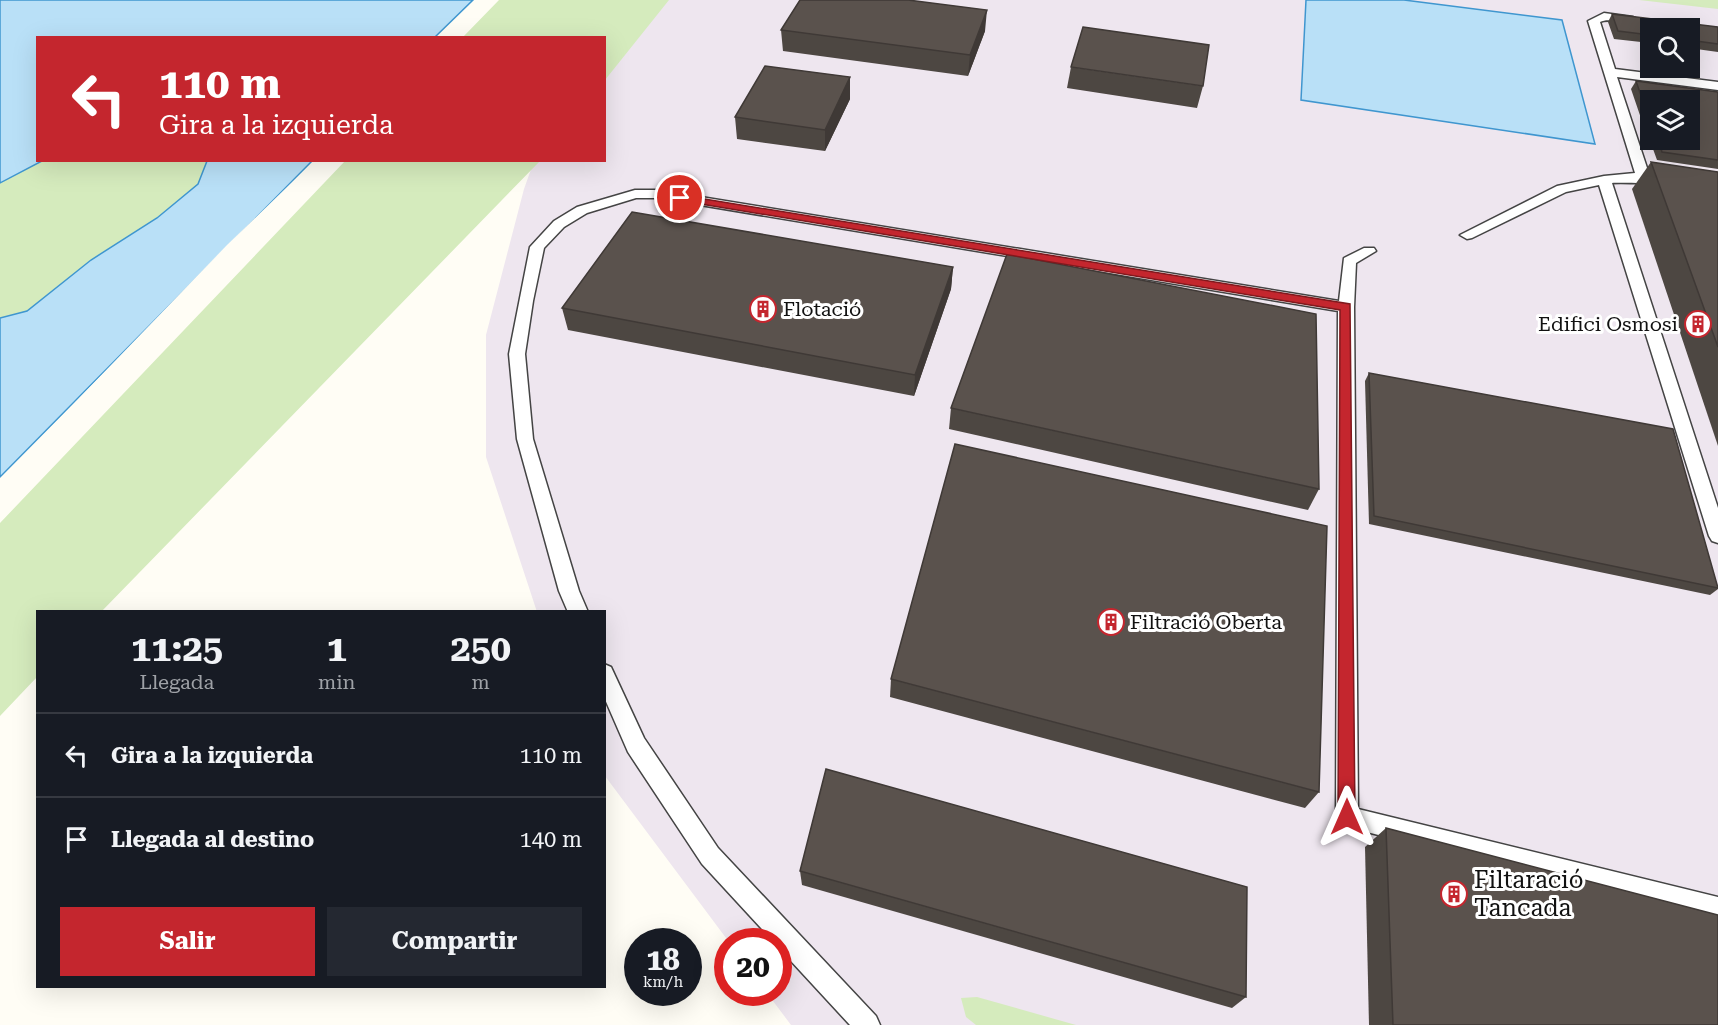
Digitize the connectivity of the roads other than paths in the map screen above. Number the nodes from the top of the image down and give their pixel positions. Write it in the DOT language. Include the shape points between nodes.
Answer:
graph roads {
  1 [pos="1640,21"];
  2 [pos="1610,72"];
  3 [pos="1718,86"];
  4 [pos="1643,178"];
  5 [pos="1604,180"];
  6 [pos="1676,182"];
  7 [pos="1467,235"];
  8 [pos="1368,251"];
  9 [pos="1346,307"];
  10 [pos="1718,536"];
  11 [pos="577,610"];
  12 [pos="606,678"];
  13 [pos="1718,909"];
  14 [pos="867,1025"];
  1 -- 2 [label="lane" via="1604,16 1594,21"];
  2 -- 3 [label="lane"];
  2 -- 4 [label="lane"];
  4 -- 5 [label="lane"];
  4 -- 6 [label="lane"];
  5 -- 7 [label="lane" via="1562,189"];
  5 -- 10 [label="lane"];
  8 -- 9 [label="lane" via="1349,261"];
  9 -- 11 [label="lane" via="658,194 635,194 582,210 559,224 537,247 517,354 525,439"];
  9 -- 13 [label="lane" via="1347,817"];
  12 -- 14 [label="lane" via="636,746 710,856"];
}
